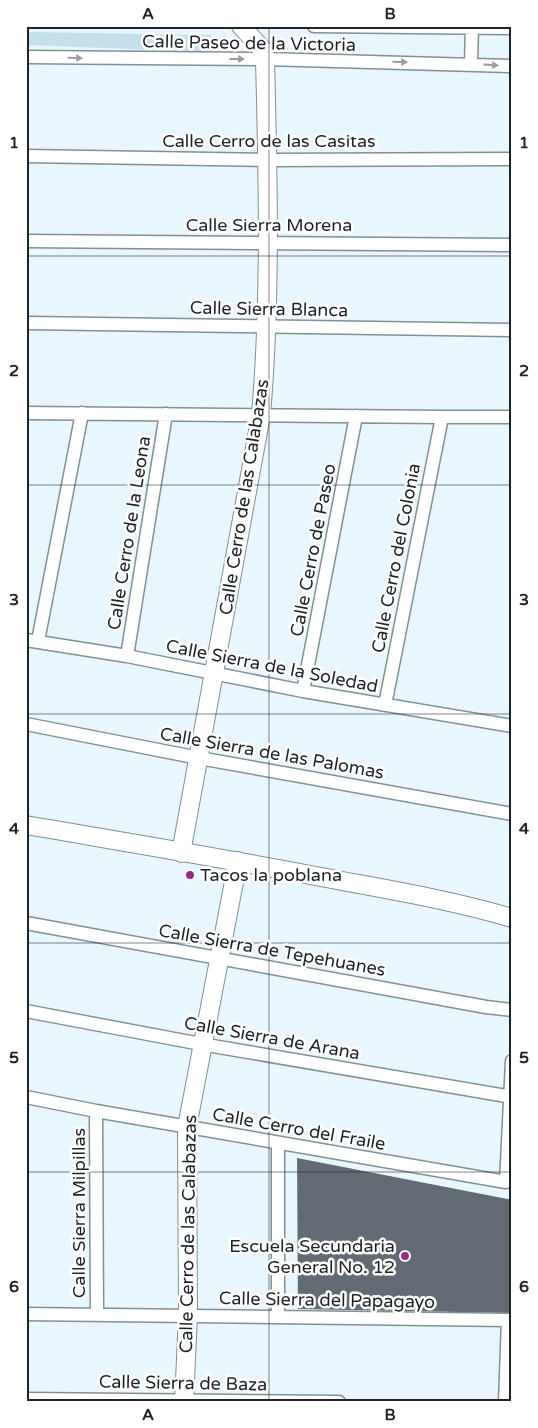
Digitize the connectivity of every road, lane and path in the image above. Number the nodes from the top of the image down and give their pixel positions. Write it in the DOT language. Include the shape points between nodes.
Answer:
graph roads {
  1 [pos="241,26"];
  2 [pos="314,26"];
  3 [pos="472,27"];
  4 [pos="512,28"];
  5 [pos="26,57"];
  6 [pos="265,59"];
  7 [pos="471,64"];
  8 [pos="512,66"];
  9 [pos="26,156"];
  10 [pos="512,159"];
  11 [pos="268,160"];
  12 [pos="26,240"];
  13 [pos="267,243"];
  14 [pos="512,245"];
  15 [pos="26,323"];
  16 [pos="266,326"];
  17 [pos="512,330"];
  18 [pos="26,413"];
  19 [pos="82,413"];
  20 [pos="166,414"];
  21 [pos="261,415"];
  22 [pos="356,416"];
  23 [pos="442,417"];
  24 [pos="512,417"];
  25 [pos="32,641"];
  26 [pos="127,656"];
  27 [pos="214,673"];
  28 [pos="303,691"];
  29 [pos="385,705"];
  30 [pos="26,724"];
  31 [pos="512,726"];
  32 [pos="199,758"];
  33 [pos="512,814"];
  34 [pos="26,825"];
  35 [pos="181,853"];
  36 [pos="238,861"];
  37 [pos="512,907"];
  38 [pos="482,909"];
  39 [pos="512,918"];
  40 [pos="26,923"];
  41 [pos="218,958"];
  42 [pos="512,1010"];
  43 [pos="26,1011"];
  44 [pos="201,1044"];
  45 [pos="512,1062"];
  46 [pos="26,1097"];
  47 [pos="511,1097"];
  48 [pos="96,1111"];
  49 [pos="187,1127"];
  50 [pos="278,1144"];
  51 [pos="26,1314"];
  52 [pos="97,1315"];
  53 [pos="188,1315"];
  54 [pos="278,1317"];
  55 [pos="26,1399"];
  56 [pos="184,1401"];
  57 [pos="339,1402"];
  58 [pos="505,1402"];
  1 -- 6 [label="street, Calle Cerro de las Calabazas" via="263,50"];
  2 -- 3 [label="street, Calle Paseo de la Victoria"];
  3 -- 4 [label="street, Calle Paseo de la Victoria"];
  3 -- 7 [label="street"];
  5 -- 6 [label="street, Calle Paseo de la Victoria, one-way"];
  6 -- 7 [label="street, Calle Paseo de la Victoria, one-way"];
  6 -- 11 [label="street, Calle Cerro de las Calabazas"];
  7 -- 8 [label="street, Calle Paseo de la Victoria, one-way"];
  9 -- 11 [label="street, Calle Cerro de las Casitas"];
  10 -- 11 [label="street, Calle Cerro de las Casitas"];
  11 -- 13 [label="street, Calle Cerro de las Calabazas"];
  12 -- 13 [label="street, Calle Sierra Morena"];
  13 -- 14 [label="street, Calle Sierra Morena"];
  13 -- 16 [label="street, Calle Cerro de las Calabazas"];
  15 -- 16 [label="street, Calle Sierra Blanca"];
  16 -- 17 [label="street, Calle Sierra Blanca"];
  16 -- 21 [label="street, Calle Cerro de las Calabazas"];
  18 -- 19 [label="street"];
  19 -- 20 [label="street"];
  19 -- 25 [label="street"];
  20 -- 21 [label="street"];
  20 -- 26 [label="street, Calle Cerro de la Leona"];
  21 -- 22 [label="street"];
  21 -- 27 [label="street, Calle Cerro de las Calabazas"];
  22 -- 23 [label="street"];
  22 -- 28 [label="street, Calle Cerro de Paseo"];
  23 -- 24 [label="street"];
  23 -- 29 [label="street, Calle Cerro del Colonia"];
  25 -- 26 [label="street, Calle Sierra de la Soledad"];
  26 -- 27 [label="street, Calle Sierra de la Soledad"];
  27 -- 28 [label="street, Calle Sierra de la Soledad"];
  27 -- 32 [label="street, Calle Cerro de las Calabazas"];
  28 -- 29 [label="street, Calle Sierra de la Soledad"];
  29 -- 31 [label="street, Calle Sierra de la Soledad"];
  30 -- 32 [label="street, Calle Sierra de las Palomas"];
  32 -- 33 [label="street, Calle Sierra de las Palomas"];
  32 -- 35 [label="street, Calle Cerro de las Calabazas"];
  34 -- 35 [label="street"];
  35 -- 36 [label="street"];
  36 -- 38 [label="street"];
  36 -- 41 [label="street, Calle Cerro de las Calabazas"];
  37 -- 38 [label="street"];
  38 -- 39 [label="street"];
  40 -- 41 [label="street, Calle Sierra de Tepehuanes"];
  41 -- 42 [label="street, Calle Sierra de Tepehuanes"];
  41 -- 44 [label="street, Calle Cerro de las Calabazas"];
  43 -- 44 [label="street, Calle Sierra de Arana"];
  44 -- 47 [label="street, Calle Sierra de Arana"];
  44 -- 49 [label="street, Calle Cerro de las Calabazas"];
  45 -- 47 [label="street"];
  46 -- 48 [label="street, Calle Cerro del Fraile"];
  47 -- 50 [label="street, Calle Cerro del Fraile" via="506,1182"];
  48 -- 49 [label="street, Calle Cerro del Fraile"];
  48 -- 52 [label="street, Calle Sierra Milpillas"];
  49 -- 50 [label="street, Calle Cerro del Fraile"];
  49 -- 53 [label="street, Calle Cerro de las Calabazas"];
  50 -- 54 [label="street"];
  51 -- 52 [label="street, Calle Sierra del Papagayo"];
  52 -- 53 [label="street, Calle Sierra del Papagayo"];
  53 -- 54 [label="street, Calle Sierra del Papagayo"];
  53 -- 56 [label="street, Calle Cerro de las Calabazas"];
  54 -- 58 [label="street, Calle Sierra del Papagayo" via="508,1320"];
  55 -- 56 [label="street, Calle Sierra de Baza"];
  56 -- 57 [label="street, Calle Sierra de Baza"];
}
